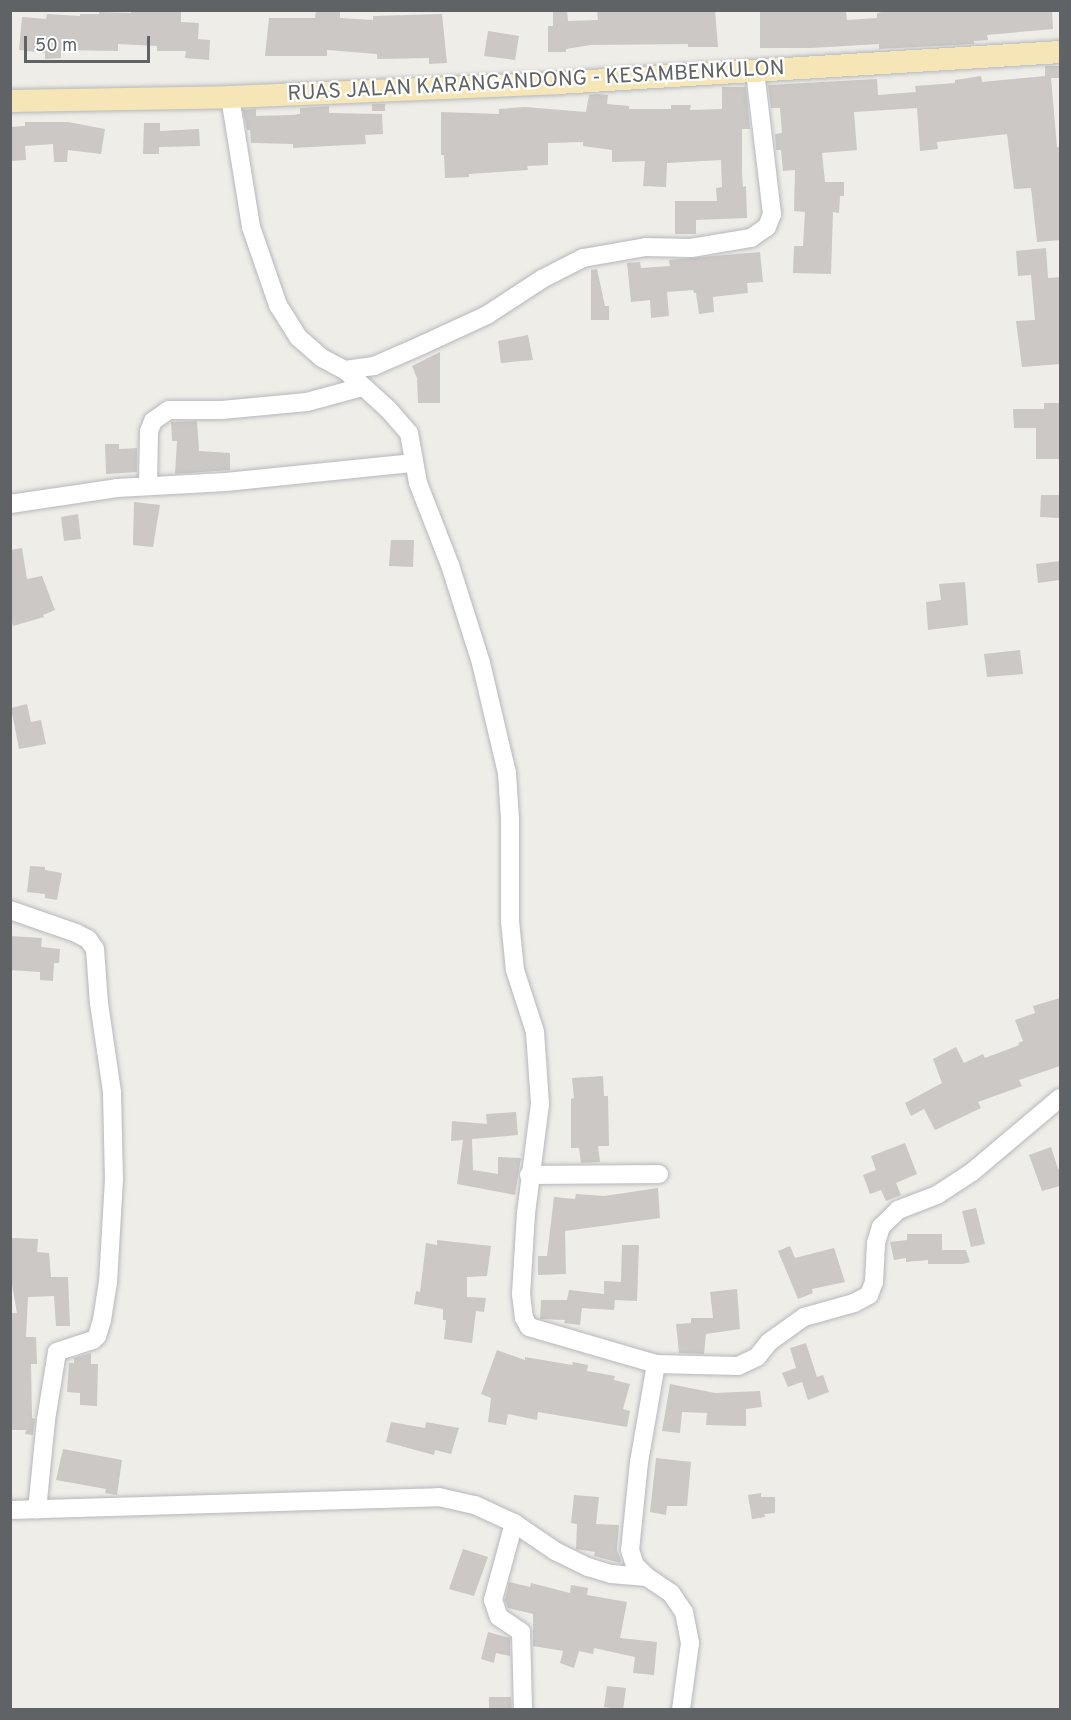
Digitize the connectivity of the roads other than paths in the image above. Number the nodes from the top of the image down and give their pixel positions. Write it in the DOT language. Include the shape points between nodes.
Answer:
graph roads {
  1 [pos="1060,52"];
  2 [pos="755,72"];
  3 [pos="230,97"];
  4 [pos="10,101"];
  5 [pos="345,370"];
  6 [pos="362,387"];
  7 [pos="414,463"];
  8 [pos="148,485"];
  9 [pos="10,504"];
  10 [pos="10,910"];
  11 [pos="1060,1098"];
  12 [pos="659,1174"];
  13 [pos="529,1175"];
  14 [pos="656,1364"];
  15 [pos="10,1510"];
  16 [pos="37,1510"];
  17 [pos="514,1523"];
  18 [pos="647,1577"];
  19 [pos="523,1710"];
  20 [pos="681,1710"];
  1 -- 2 [label="main road, RUAS JALAN KARANGANDONG - KESAMBENKULON"];
  2 -- 3 [label="main road, RUAS JALAN KARANGANDONG - KESAMBENKULON"];
  2 -- 5 [label="street" via="772,214 766,227 751,238 691,248 646,247 583,258 487,315 374,366"];
  3 -- 4 [label="main road, RUAS JALAN KARANGANDONG - KESAMBENKULON"];
  3 -- 5 [label="street" via="251,227 278,305 299,338 322,358"];
  5 -- 6 [label="street"];
  6 -- 7 [label="street" via="409,433"];
  6 -- 8 [label="street" via="307,402 169,410 153,421 149,431"];
  7 -- 8 [label="street" via="225,482"];
  7 -- 13 [label="street" via="481,663 507,773 510,921 515,970 535,1032 540,1104"];
  8 -- 9 [label="street"];
  10 -- 16 [label="street" via="76,933 88,939 95,949 112,1092 114,1179 102,1320 93,1341 57,1352"];
  11 -- 14 [label="street" via="972,1172 937,1195 898,1210 881,1227 869,1295 804,1317 769,1342 756,1357 738,1365"];
  12 -- 13 [label="street"];
  13 -- 14 [label="street" via="521,1294 529,1327"];
  14 -- 18 [label="street" via="639,1462 630,1550 635,1565"];
  15 -- 16 [label="street"];
  16 -- 17 [label="street" via="439,1497 475,1505"];
  17 -- 18 [label="street" via="555,1551 588,1567 611,1575"];
  17 -- 19 [label="street" via="493,1600 499,1617 521,1632"];
  18 -- 20 [label="street" via="671,1593 688,1626 689,1662"];
}
